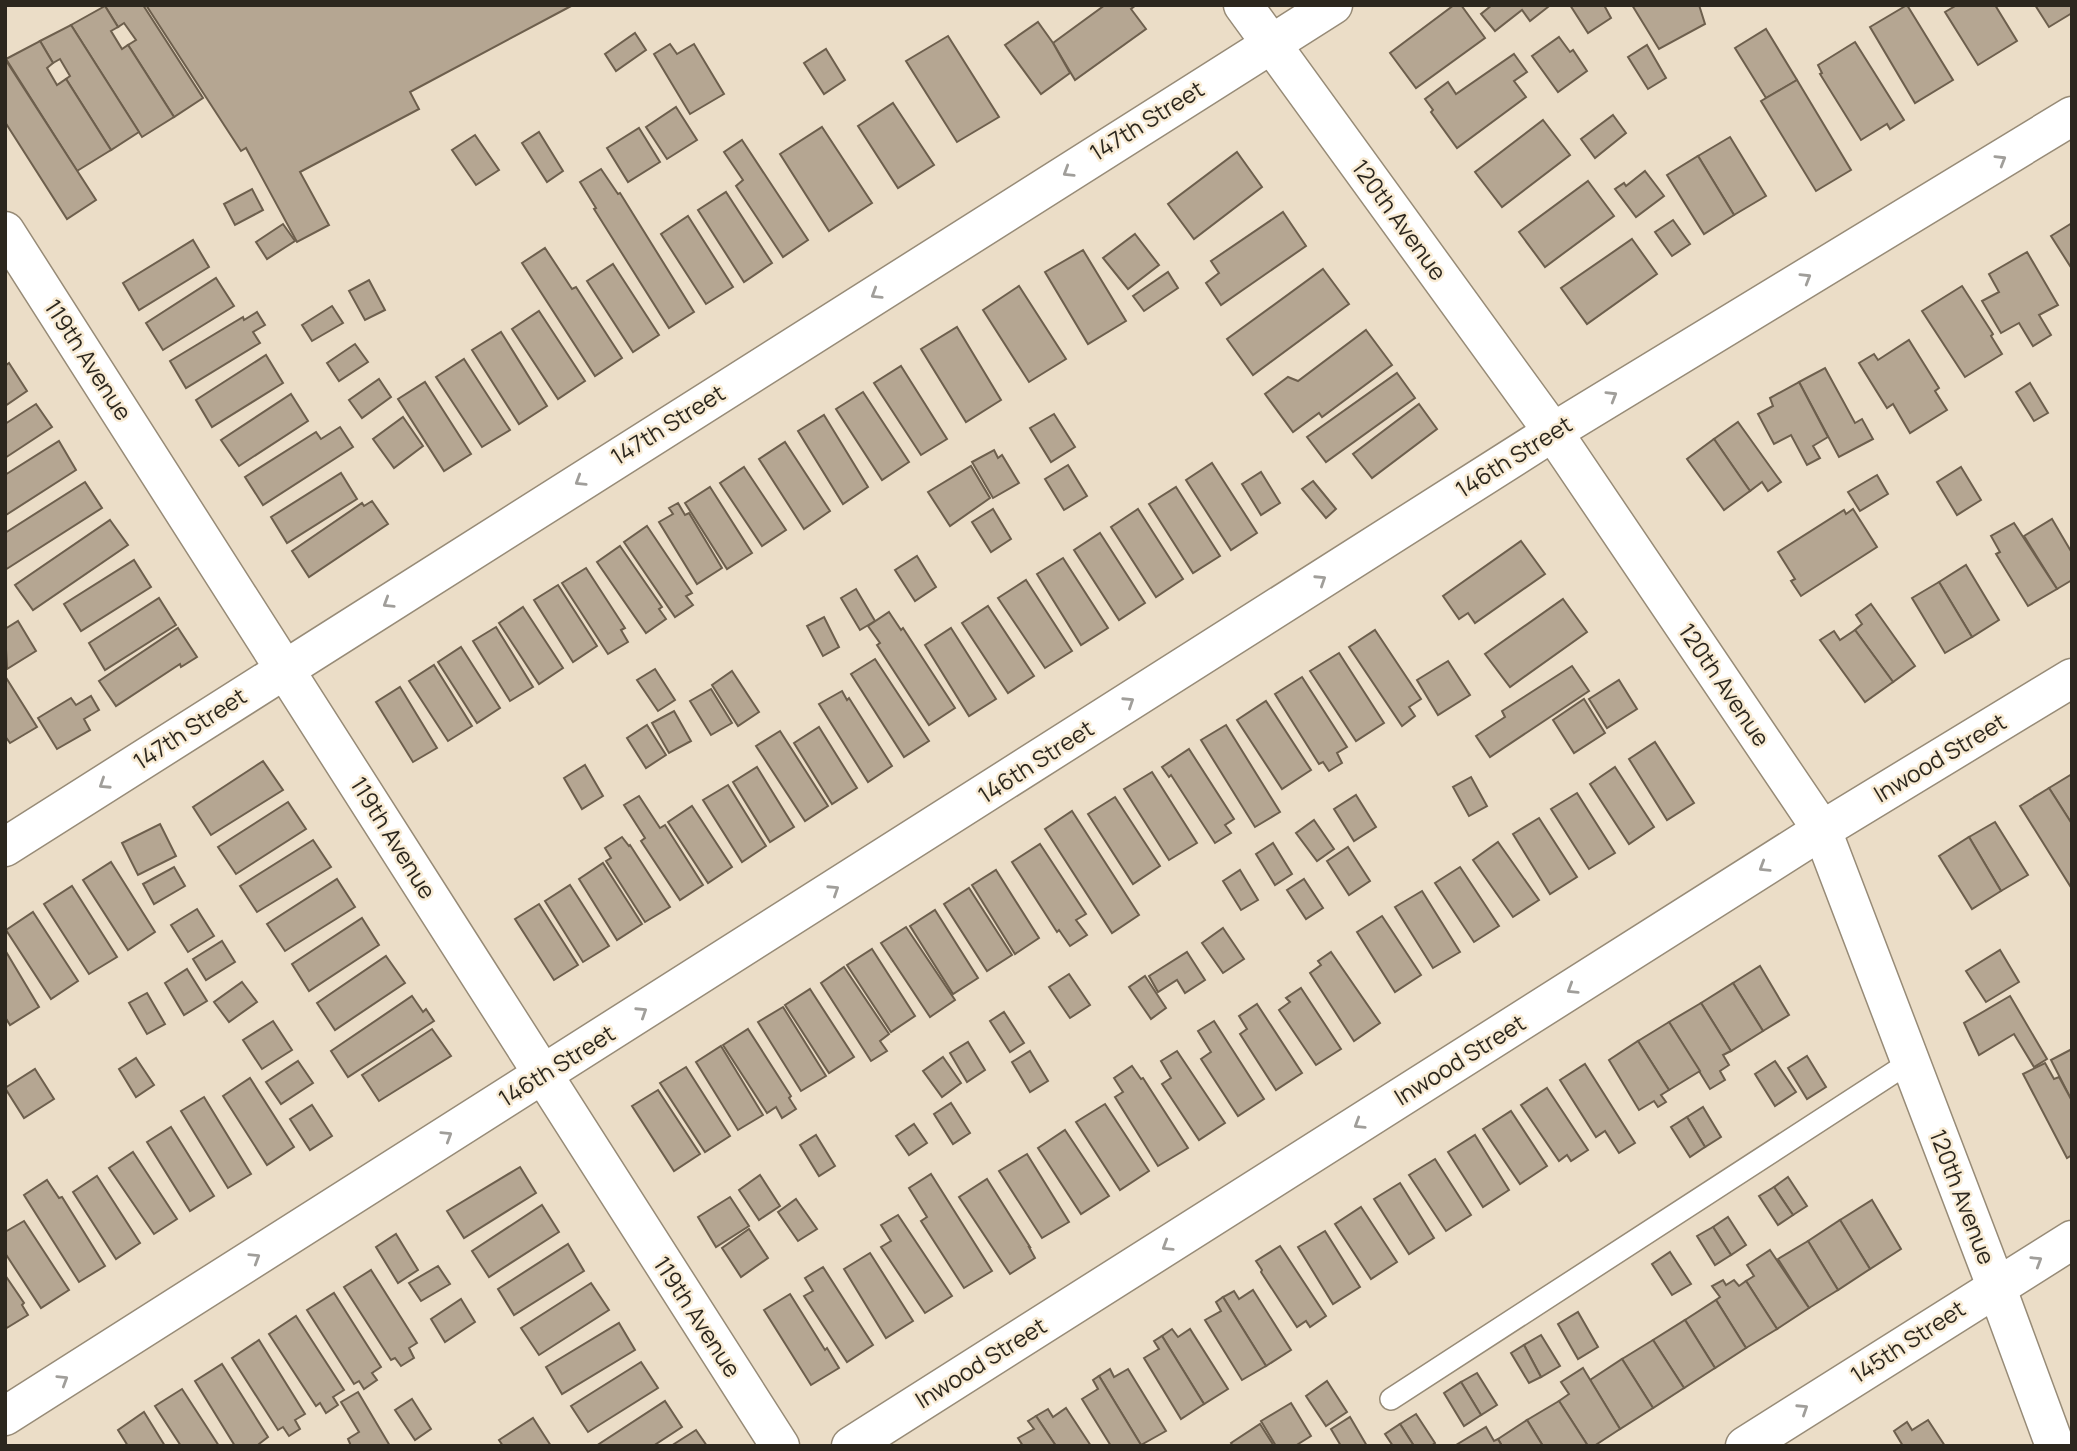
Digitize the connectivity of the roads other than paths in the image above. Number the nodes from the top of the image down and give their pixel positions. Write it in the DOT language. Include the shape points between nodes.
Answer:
graph roads {
  1 [pos="1243,5"];
  2 [pos="1333,5"];
  3 [pos="1270,43"];
  4 [pos="2072,117"];
  5 [pos="5,231"];
  6 [pos="1553,432"];
  7 [pos="286,668"];
  8 [pos="2072,678"];
  9 [pos="1822,830"];
  10 [pos="5,847"];
  11 [pos="1910,1062"];
  12 [pos="543,1075"];
  13 [pos="2072,1240"];
  14 [pos="1996,1286"];
  15 [pos="1391,1399"];
  16 [pos="5,1416"];
  17 [pos="780,1446"];
  18 [pos="851,1446"];
  19 [pos="1745,1446"];
  20 [pos="2054,1446"];
  1 -- 3 [label="street, 120th Avenue"];
  2 -- 3 [label="street, 147th Street"];
  3 -- 6 [label="street, 120th Avenue"];
  3 -- 7 [label="street, 147th Street, one-way"];
  6 -- 4 [label="street, 146th Street, one-way"];
  5 -- 7 [label="street, 119th Avenue"];
  6 -- 9 [label="street, 120th Avenue"];
  12 -- 6 [label="street, 146th Street, one-way"];
  7 -- 10 [label="street, 147th Street, one-way"];
  7 -- 12 [label="street, 119th Avenue"];
  8 -- 9 [label="street, Inwood Street"];
  9 -- 11 [label="street, 120th Avenue"];
  9 -- 18 [label="street, Inwood Street, one-way"];
  11 -- 14 [label="street, 120th Avenue"];
  11 -- 15 [label="lane"];
  16 -- 12 [label="street, 146th Street, one-way"];
  12 -- 17 [label="street, 119th Avenue"];
  14 -- 13 [label="street, 145th Street, one-way"];
  19 -- 14 [label="street, 145th Street, one-way"];
  14 -- 20 [label="street, 120th Avenue"];
}
